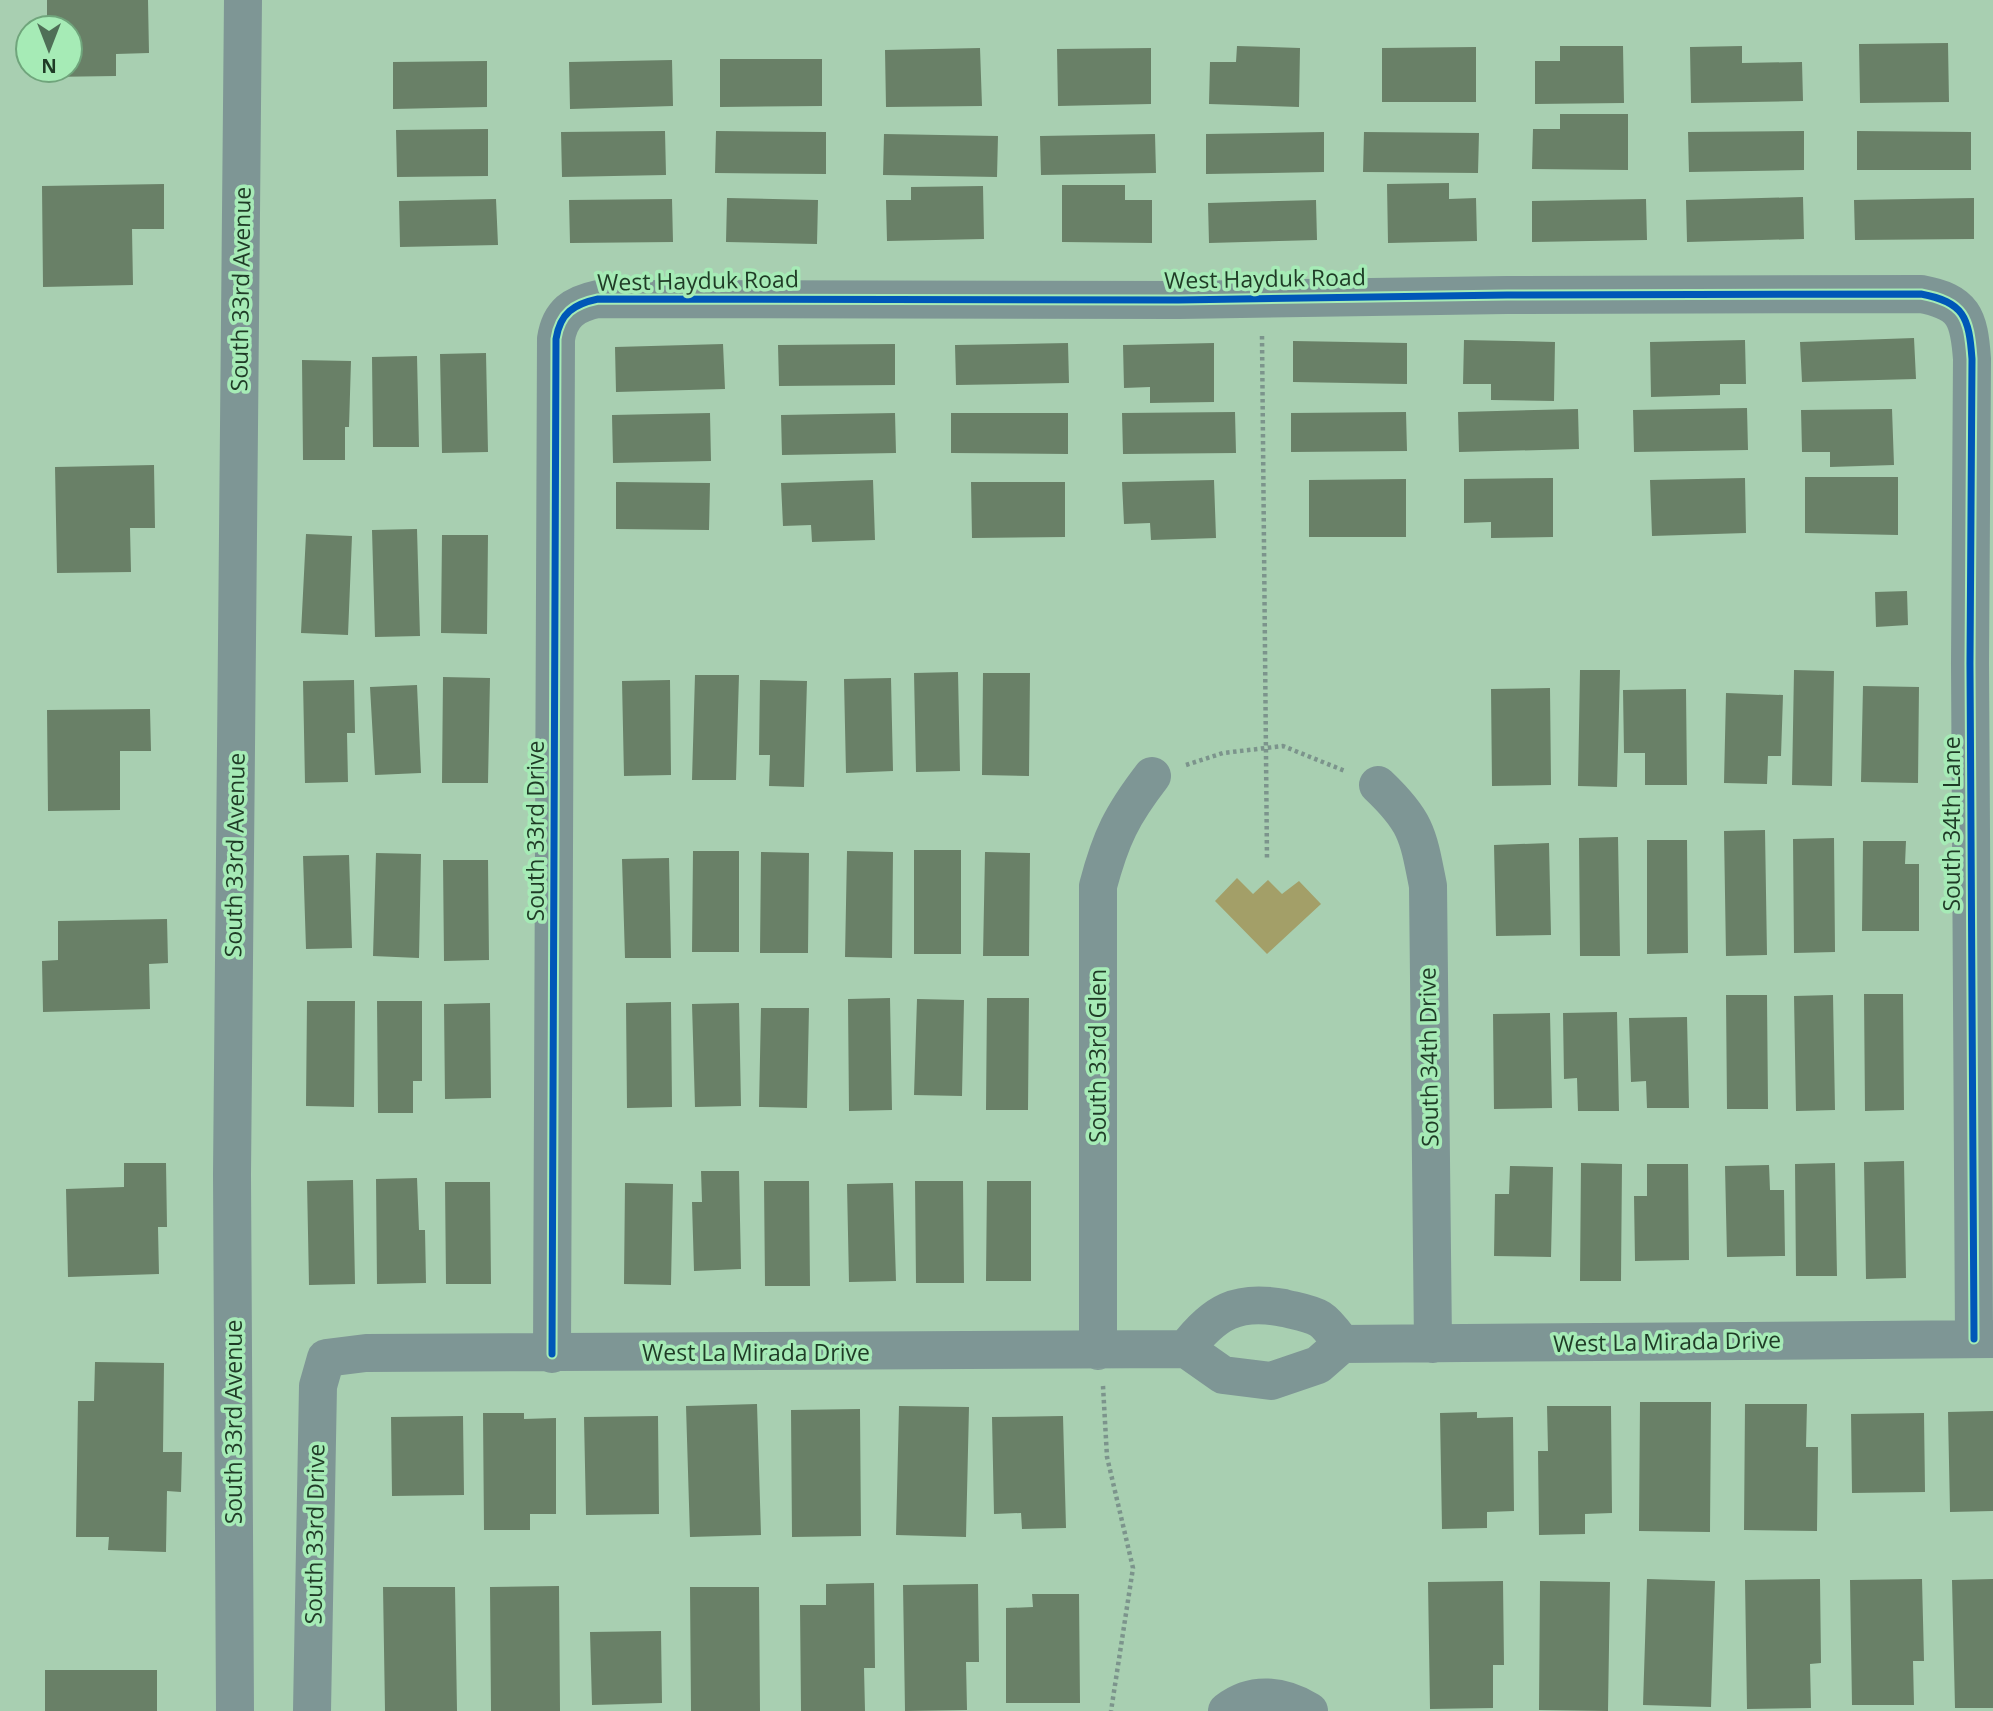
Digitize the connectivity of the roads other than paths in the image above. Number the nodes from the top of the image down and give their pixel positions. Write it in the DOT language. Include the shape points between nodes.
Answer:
graph roads {
  1 [pos="243,0"];
  2 [pos="567,311"];
  3 [pos="1961,311"];
  4 [pos="1982,664"];
  5 [pos="1152,776"];
  6 [pos="1378,785"];
  7 [pos="1984,1339"];
  8 [pos="1342,1344"];
  9 [pos="1433,1344"];
  10 [pos="1186,1349"];
  11 [pos="1098,1350"];
  12 [pos="552,1354"];
  13 [pos="326,1358"];
  14 [pos="235,1711"];
  15 [pos="312,1711"];
  16 [pos="1227,1711"];
  17 [pos="1309,1711"];
  1 -- 14 [label="street, South 33rd Avenue" via="232,1175"];
  2 -- 3 [label="street, West Hayduk Road" via="598,299 1921,294 1946,299"];
  2 -- 12 [label="street, South 33rd Drive" via="556,338"];
  3 -- 4 [label="street, South 34th Lane" via="1970,329 1973,371"];
  4 -- 7 [label="street, South 34th Lane"];
  5 -- 11 [label="street, South 33rd Glen" via="1124,813 1098,886"];
  6 -- 9 [label="street, South 34th Drive" via="1406,811 1420,843 1428,886"];
  7 -- 9 [label="street, West La Mirada Drive"];
  8 -- 9 [label="street, West La Mirada Drive"];
  8 -- 10 [label="street" via="1318,1365 1271,1381 1223,1375"];
  8 -- 10 [label="street" via="1322,1319 1258,1303 1215,1317"];
  10 -- 11 [label="street, West La Mirada Drive"];
  11 -- 12 [label="street, West La Mirada Drive"];
  12 -- 13 [label="street, West La Mirada Drive" via="366,1353"];
  13 -- 15 [label="street, South 33rd Drive" via="318,1386"];
  16 -- 17 [label="street" via="1250,1699 1271,1697 1292,1701"];
}
